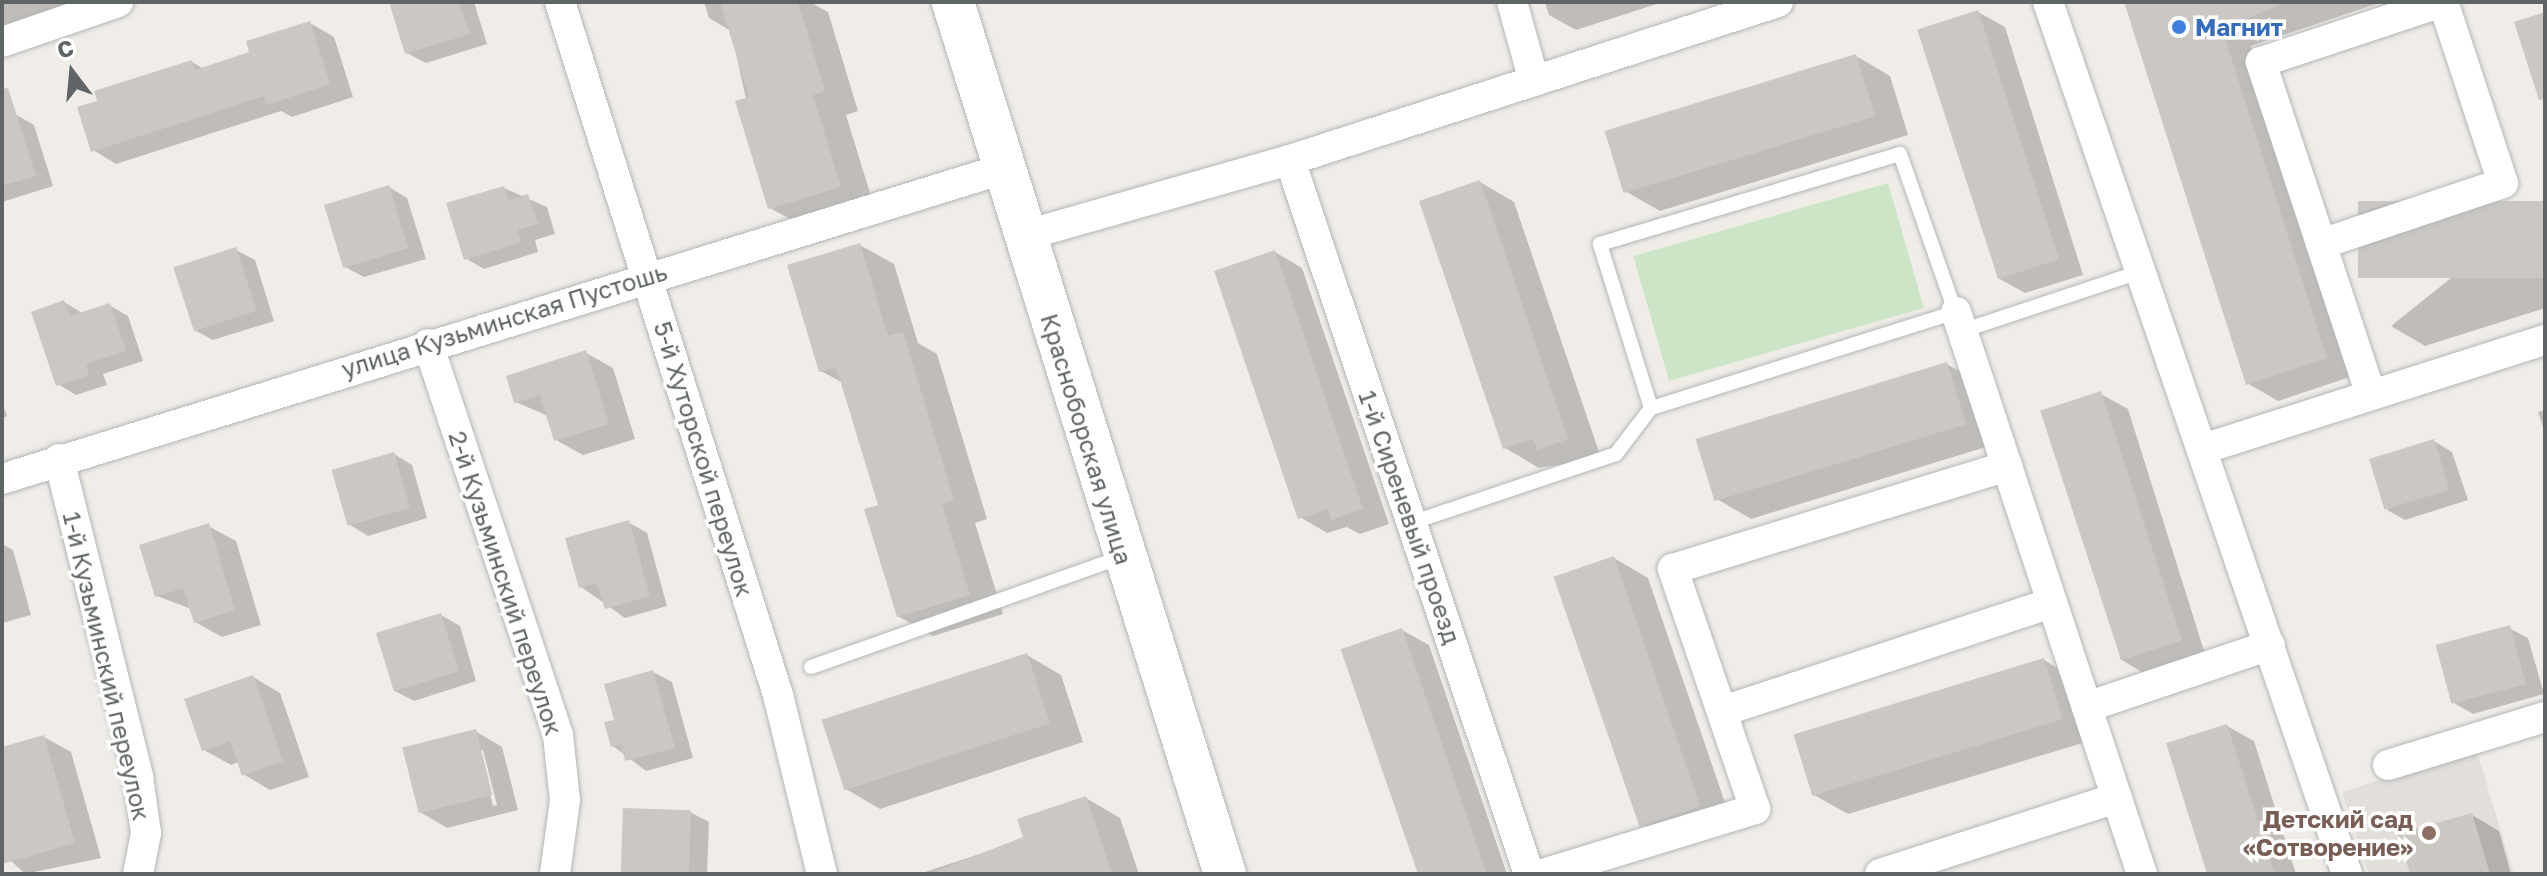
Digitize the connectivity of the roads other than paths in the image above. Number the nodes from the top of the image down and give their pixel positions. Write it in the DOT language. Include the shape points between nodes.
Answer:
graph roads {
  1 [pos="118,2"];
  2 [pos="560,2"];
  3 [pos="953,2"];
  4 [pos="1512,2"];
  5 [pos="1778,2"];
  6 [pos="2048,2"];
  7 [pos="2443,2"];
  8 [pos="2,42"];
  9 [pos="1534,81"];
  10 [pos="1290,160"];
  11 [pos="1009,167"];
  12 [pos="1026,235"];
  13 [pos="2321,244"];
  14 [pos="2143,271"];
  15 [pos="647,275"];
  16 [pos="1956,312"];
  17 [pos="2545,340"];
  18 [pos="428,344"];
  19 [pos="2371,395"];
  20 [pos="1651,408"];
  21 [pos="2203,449"];
  22 [pos="59,459"];
  23 [pos="2007,466"];
  24 [pos="2,479"];
  25 [pos="1411,523"];
  26 [pos="1122,557"];
  27 [pos="2052,603"];
  28 [pos="2270,645"];
  29 [pos="811,667"];
  30 [pos="2087,707"];
  31 [pos="1723,711"];
  32 [pos="2545,717"];
  33 [pos="2388,765"];
  34 [pos="2117,798"];
  35 [pos="138,874"];
  36 [pos="555,874"];
  37 [pos="822,874"];
  38 [pos="1225,874"];
  39 [pos="1529,874"];
  40 [pos="1543,874"];
  41 [pos="1880,874"];
  42 [pos="2142,874"];
  43 [pos="2347,874"];
  1 -- 8 [label="street"];
  2 -- 15 [label="street, 5-й Хуторской переулок"];
  3 -- 11 [label="street, Красноборская улица"];
  4 -- 9 [label="street"];
  5 -- 9 [label="street"];
  6 -- 14 [label="street"];
  7 -- 13 [label="street" via="2503,183"];
  7 -- 13 [label="street" via="2261,62"];
  9 -- 10 [label="street"];
  10 -- 12 [label="street"];
  10 -- 25 [label="street, 1-й Сиреневый проезд"];
  11 -- 12 [label="street, Красноборская улица"];
  11 -- 15 [label="street, улица Кузьминская Пустошь"];
  12 -- 26 [label="street, Красноборская улица"];
  13 -- 19 [label="street"];
  14 -- 16 [label="lane" via="1962,331"];
  14 -- 21 [label="street"];
  15 -- 18 [label="street, улица Кузьминская Пустошь"];
  15 -- 37 [label="street, 5-й Хуторской переулок" via="778,695"];
  16 -- 20 [label="lane"];
  16 -- 20 [label="lane" via="1900,154 1600,244"];
  16 -- 23 [label="street"];
  17 -- 19 [label="street"];
  18 -- 22 [label="street, улица Кузьминская Пустошь"];
  18 -- 36 [label="street, 2-й Кузьминский переулок" via="558,735 565,800"];
  19 -- 21 [label="street"];
  20 -- 25 [label="lane" via="1616,454"];
  21 -- 28 [label="street"];
  22 -- 24 [label="street, улица Кузьминская Пустошь"];
  22 -- 35 [label="street, 1-й Кузьминский переулок" via="138,777 146,833"];
  23 -- 27 [label="street"];
  23 -- 31 [label="street" via="1673,569"];
  25 -- 39 [label="street, 1-й Сиреневый проезд"];
  26 -- 29 [label="lane"];
  26 -- 38 [label="street, Красноборская улица"];
  27 -- 30 [label="street"];
  27 -- 31 [label="street"];
  28 -- 30 [label="street"];
  28 -- 43 [label="street"];
  30 -- 34 [label="street"];
  31 -- 40 [label="street" via="1755,809"];
  32 -- 33 [label="street"];
  34 -- 41 [label="street"];
  34 -- 42 [label="street"];
}
